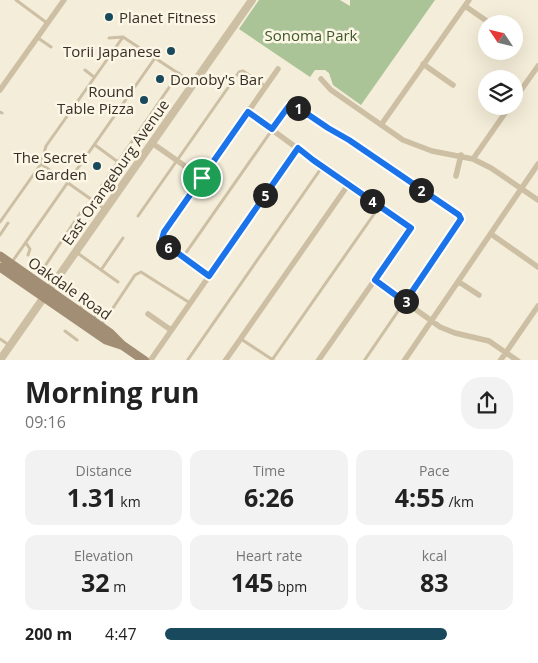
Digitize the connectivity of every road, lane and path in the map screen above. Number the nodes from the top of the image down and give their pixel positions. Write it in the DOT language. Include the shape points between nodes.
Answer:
graph roads {
  1 [pos="16,0"];
  2 [pos="64,0"];
  3 [pos="252,0"];
  4 [pos="22,2"];
  5 [pos="467,3"];
  6 [pos="481,15"];
  7 [pos="47,23"];
  8 [pos="123,37"];
  9 [pos="37,38"];
  10 [pos="109,38"];
  11 [pos="50,46"];
  12 [pos="155,58"];
  13 [pos="424,64"];
  14 [pos="538,66"];
  15 [pos="278,69"];
  16 [pos="85,70"];
  17 [pos="179,73"];
  18 [pos="94,77"];
  19 [pos="321,79"];
  20 [pos="193,83"];
  21 [pos="453,85"];
  22 [pos="266,86"];
  23 [pos="523,87"];
  24 [pos="0,90"];
  25 [pos="248,112"];
  26 [pos="504,115"];
  27 [pos="381,126"];
  28 [pos="272,129"];
  29 [pos="152,143"];
  30 [pos="95,145"];
  31 [pos="298,148"];
  32 [pos="461,156"];
  33 [pos="473,159"];
  34 [pos="176,160"];
  35 [pos="118,162"];
  36 [pos="41,164"];
  37 [pos="538,164"];
  38 [pos="322,167"];
  39 [pos="456,176"];
  40 [pos="202,178"];
  41 [pos="69,182"];
  42 [pos="348,185"];
  43 [pos="100,188"];
  44 [pos="522,189"];
  45 [pos="538,200"];
  46 [pos="379,206"];
  47 [pos="84,209"];
  48 [pos="105,209"];
  49 [pos="138,216"];
  50 [pos="0,222"];
  51 [pos="8,224"];
  52 [pos="492,234"];
  53 [pos="0,235"];
  54 [pos="123,238"];
  55 [pos="26,243"];
  56 [pos="75,251"];
  57 [pos="28,255"];
  58 [pos="0,256"];
  59 [pos="182,257"];
  60 [pos="11,264"];
  61 [pos="0,266"];
  62 [pos="45,266"];
  63 [pos="538,267"];
  64 [pos="101,270"];
  65 [pos="209,276"];
  66 [pos="375,280"];
  67 [pos="118,282"];
  68 [pos="459,282"];
  69 [pos="46,293"];
  70 [pos="479,295"];
  71 [pos="405,302"];
  72 [pos="190,303"];
  73 [pos="538,306"];
  74 [pos="148,314"];
  75 [pos="432,321"];
  76 [pos="100,326"];
  77 [pos="171,330"];
  78 [pos="65,331"];
  79 [pos="241,338"];
  80 [pos="0,340"];
  81 [pos="77,340"];
  82 [pos="122,345"];
  83 [pos="10,346"];
  84 [pos="506,352"];
  85 [pos="0,360"];
  86 [pos="145,360"];
  87 [pos="150,360"];
  88 [pos="187,360"];
  89 [pos="225,360"];
  90 [pos="273,360"];
  91 [pos="318,360"];
  92 [pos="364,360"];
  93 [pos="404,360"];
  94 [pos="500,360"];
  95 [pos="518,360"];
  1 -- 4 [label="lane"];
  2 -- 7 [label="street"];
  3 -- 20 [label="street, East Orangeburg Avenue"];
  4 -- 7 [label="lane"];
  5 -- 6 [label="street"];
  5 -- 13 [label="street"];
  7 -- 9 [label="street"];
  8 -- 10 [label="lane"];
  8 -- 12 [label="lane"];
  8 -- 18 [label="lane"];
  9 -- 11 [label="lane"];
  9 -- 24 [label="street"];
  12 -- 17 [label="lane"];
  12 -- 30 [label="lane"];
  13 -- 21 [label="street"];
  13 -- 27 [label="street"];
  14 -- 23 [label="street"];
  15 -- 22 [label="street"];
  16 -- 18 [label="lane"];
  17 -- 20 [label="lane"];
  17 -- 35 [label="lane"];
  18 -- 36 [label="lane" via="46,146"];
  19 -- 27 [label="street"];
  20 -- 29 [label="street, East Orangeburg Avenue"];
  22 -- 25 [label="street"];
  22 -- 34 [label="lane" via="248,73 239,72"];
  25 -- 28 [label="street"];
  25 -- 40 [label="street"];
  26 -- 33 [label="street"];
  27 -- 32 [label="street" via="413,145"];
  28 -- 31 [label="street"];
  28 -- 59 [label="lane"];
  28 -- 71 [label="lane" via="288,107 297,107 459,215 460,223"];
  29 -- 34 [label="street"];
  29 -- 48 [label="street, East Orangeburg Avenue"];
  30 -- 35 [label="lane"];
  30 -- 41 [label="lane"];
  31 -- 38 [label="street"];
  31 -- 65 [label="street"];
  32 -- 33 [label="street"];
  32 -- 39 [label="street"];
  33 -- 44 [label="street"];
  34 -- 40 [label="street"];
  34 -- 49 [label="lane"];
  35 -- 43 [label="lane"];
  36 -- 41 [label="lane"];
  36 -- 50 [label="lane"];
  37 -- 44 [label="street"];
  38 -- 42 [label="street"];
  38 -- 88 [label="lane"];
  40 -- 59 [label="street" via="162,239 166,246"];
  41 -- 48 [label="lane"];
  41 -- 55 [label="lane"];
  42 -- 46 [label="street"];
  42 -- 79 [label="street"];
  44 -- 45 [label="street"];
  44 -- 52 [label="street"];
  46 -- 66 [label="street" via="411,228"];
  46 -- 90 [label="lane"];
  47 -- 62 [label="lane"];
  48 -- 56 [label="street, East Orangeburg Avenue"];
  51 -- 53 [label="lane"];
  52 -- 63 [label="street"];
  52 -- 68 [label="street"];
  54 -- 64 [label="lane"];
  55 -- 57 [label="lane" via="30,249"];
  55 -- 60 [label="lane"];
  56 -- 64 [label="lane"];
  56 -- 69 [label="street, East Orangeburg Avenue"];
  58 -- 60 [label="main road, Oakdale Road"];
  59 -- 65 [label="street"];
  60 -- 69 [label="main road, Oakdale Road"];
  61 -- 69 [label="main road, Oakdale Road"];
  64 -- 67 [label="lane"];
  65 -- 72 [label="street"];
  66 -- 71 [label="street"];
  66 -- 91 [label="street"];
  68 -- 70 [label="street"];
  68 -- 75 [label="street"];
  69 -- 76 [label="main road, Oakdale Road"];
  69 -- 82 [label="main road, Oakdale Road" via="106,340"];
  69 -- 83 [label="street, East Orangeburg Avenue"];
  71 -- 75 [label="street"];
  71 -- 92 [label="lane"];
  72 -- 76 [label="lane" via="141,272 135,275"];
  72 -- 77 [label="street"];
  73 -- 84 [label="street"];
  74 -- 77 [label="street"];
  75 -- 84 [label="street" via="455,333 489,342"];
  75 -- 93 [label="street"];
  76 -- 82 [label="main road, Oakdale Road"];
  77 -- 87 [label="street"];
  78 -- 81 [label="lane"];
  79 -- 89 [label="street"];
  79 -- 90 [label="lane"];
  80 -- 83 [label="lane"];
  82 -- 86 [label="main road, Oakdale Road"];
  83 -- 85 [label="street, East Orangeburg Avenue"];
  84 -- 94 [label="street"];
  84 -- 95 [label="street"];
}
